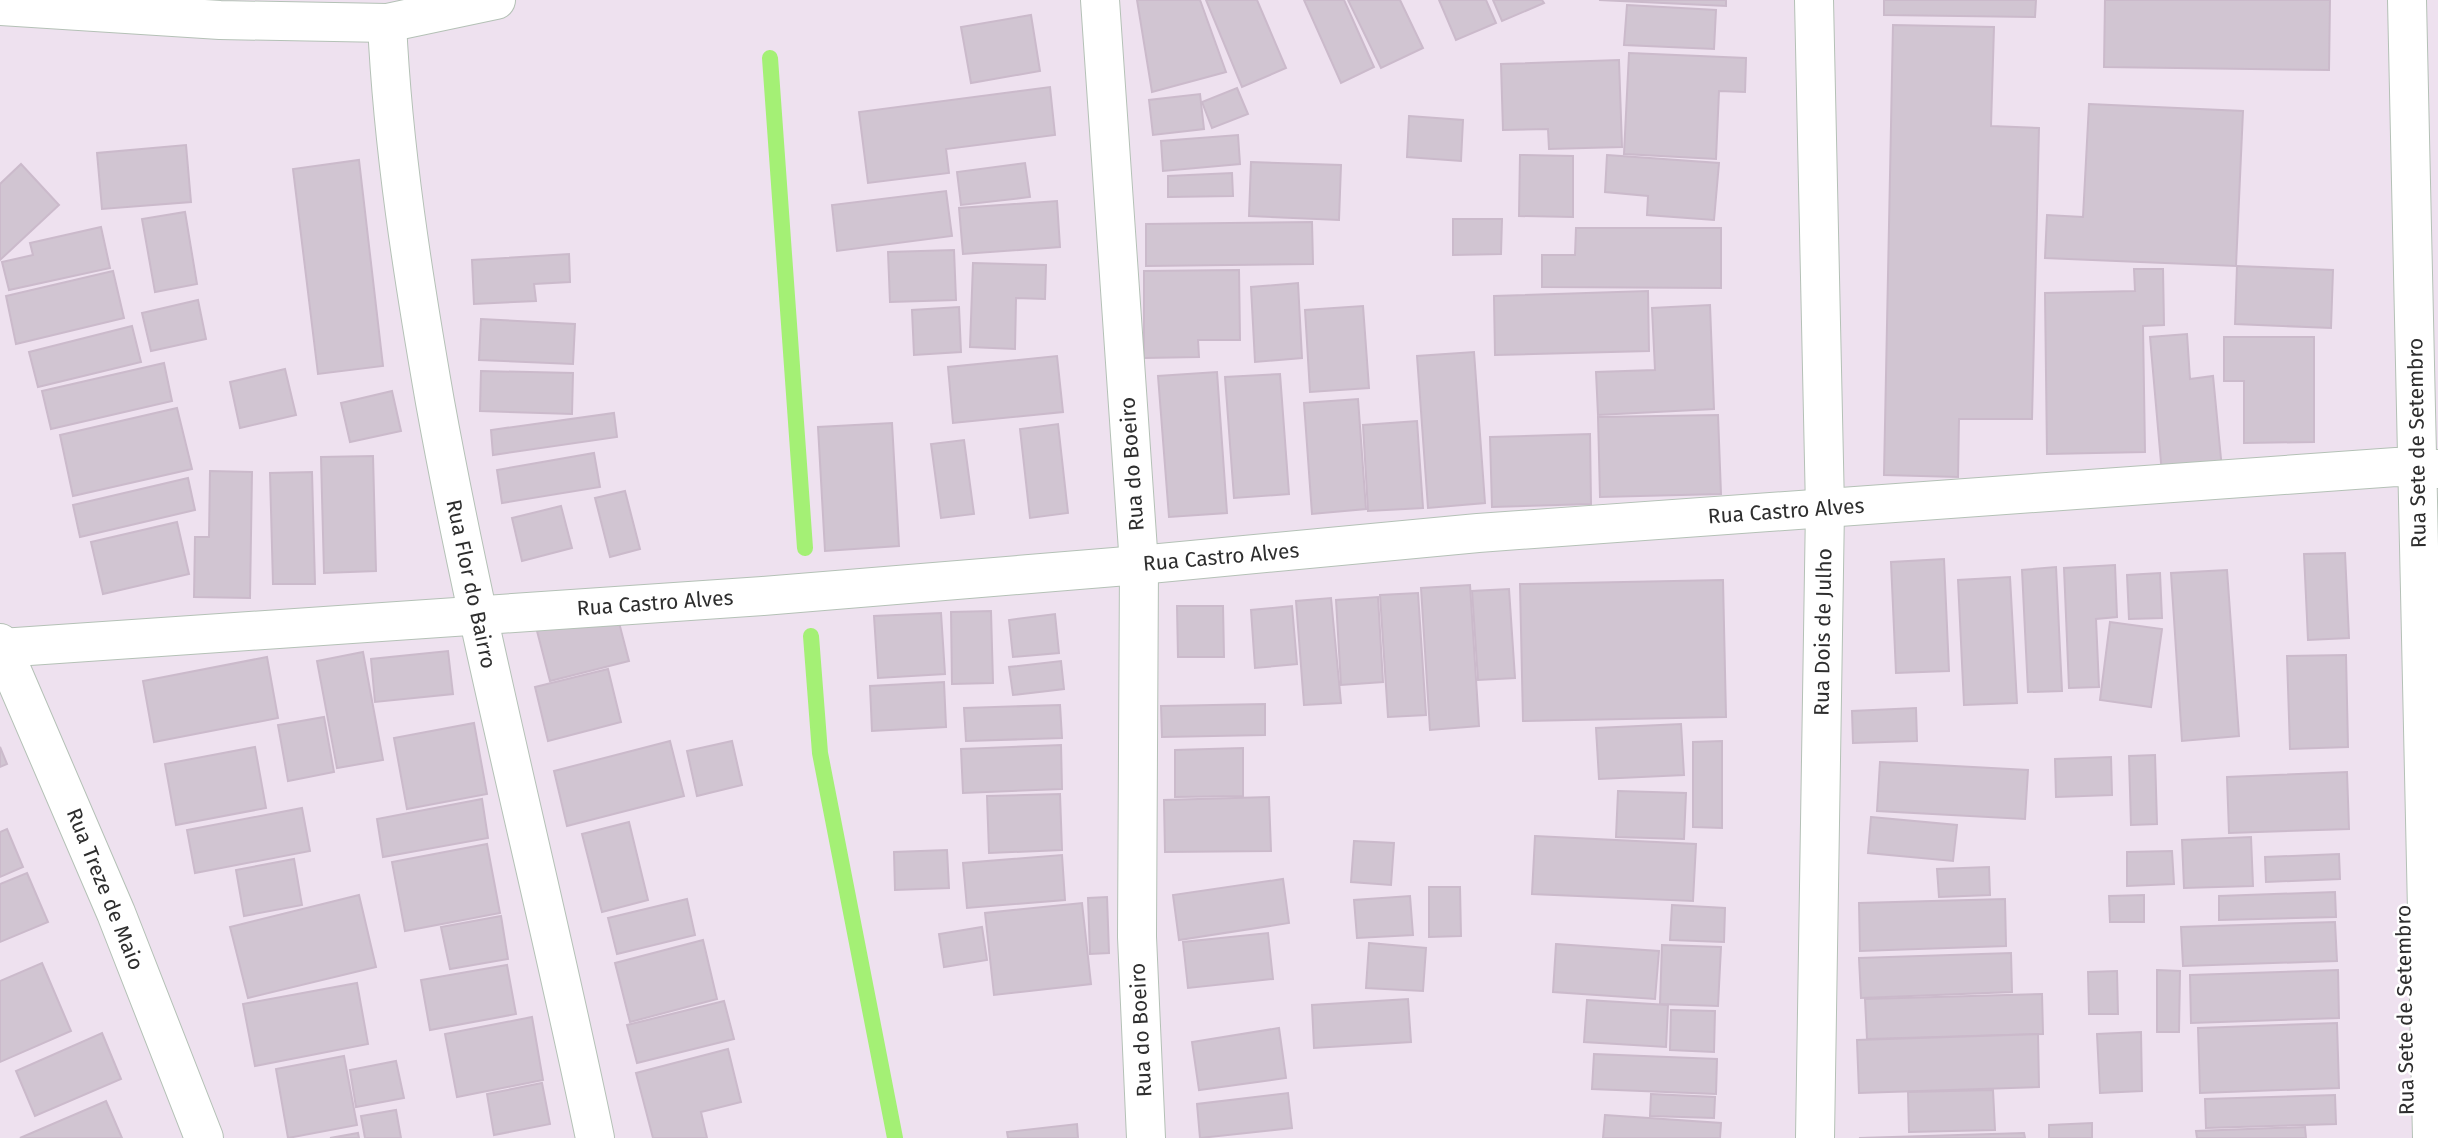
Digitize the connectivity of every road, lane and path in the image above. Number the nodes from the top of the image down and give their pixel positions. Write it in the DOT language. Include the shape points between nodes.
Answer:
graph roads {
  1 [pos="496,0"];
  2 [pos="1100,0"];
  3 [pos="1814,0"];
  4 [pos="2387,0"];
  5 [pos="2407,0"];
  6 [pos="0,6"];
  7 [pos="387,23"];
  8 [pos="2417,468"];
  9 [pos="1825,508"];
  10 [pos="1139,565"];
  11 [pos="477,614"];
  12 [pos="1,646"];
  13 [pos="204,1138"];
  14 [pos="595,1138"];
  15 [pos="1146,1138"];
  16 [pos="1815,1138"];
  17 [pos="2407,1138"];
  18 [pos="2432,1138"];
  1 -- 7 [label="street"];
  2 -- 10 [label="street, Rua do Boeiro"];
  3 -- 9 [label="street, Rua Dois de Julho"];
  4 -- 8 [label="street, Rua Sete de Setembro"];
  5 -- 8 [label="street, Rua Sete de Setembro"];
  6 -- 7 [label="street" via="220,20"];
  7 -- 11 [label="street, Rua Flor do Bairro" via="390,98 416,294"];
  8 -- 9 [label="street, Rua Castro Alves"];
  8 -- 17 [label="street, Rua Sete de Setembro"];
  8 -- 18 [label="street, Rua Sete de Setembro"];
  9 -- 10 [label="street, Rua Castro Alves" via="1478,533"];
  9 -- 16 [label="street, Rua Dois de Julho"];
  10 -- 11 [label="street, Rua Castro Alves"];
  10 -- 15 [label="street, Rua do Boeiro" via="1137,937"];
  11 -- 12 [label="street, Rua Castro Alves"];
  11 -- 14 [label="street, Rua Flor do Bairro"];
  12 -- 13 [label="street, Rua Treze de Maio" via="116,913"];
}
